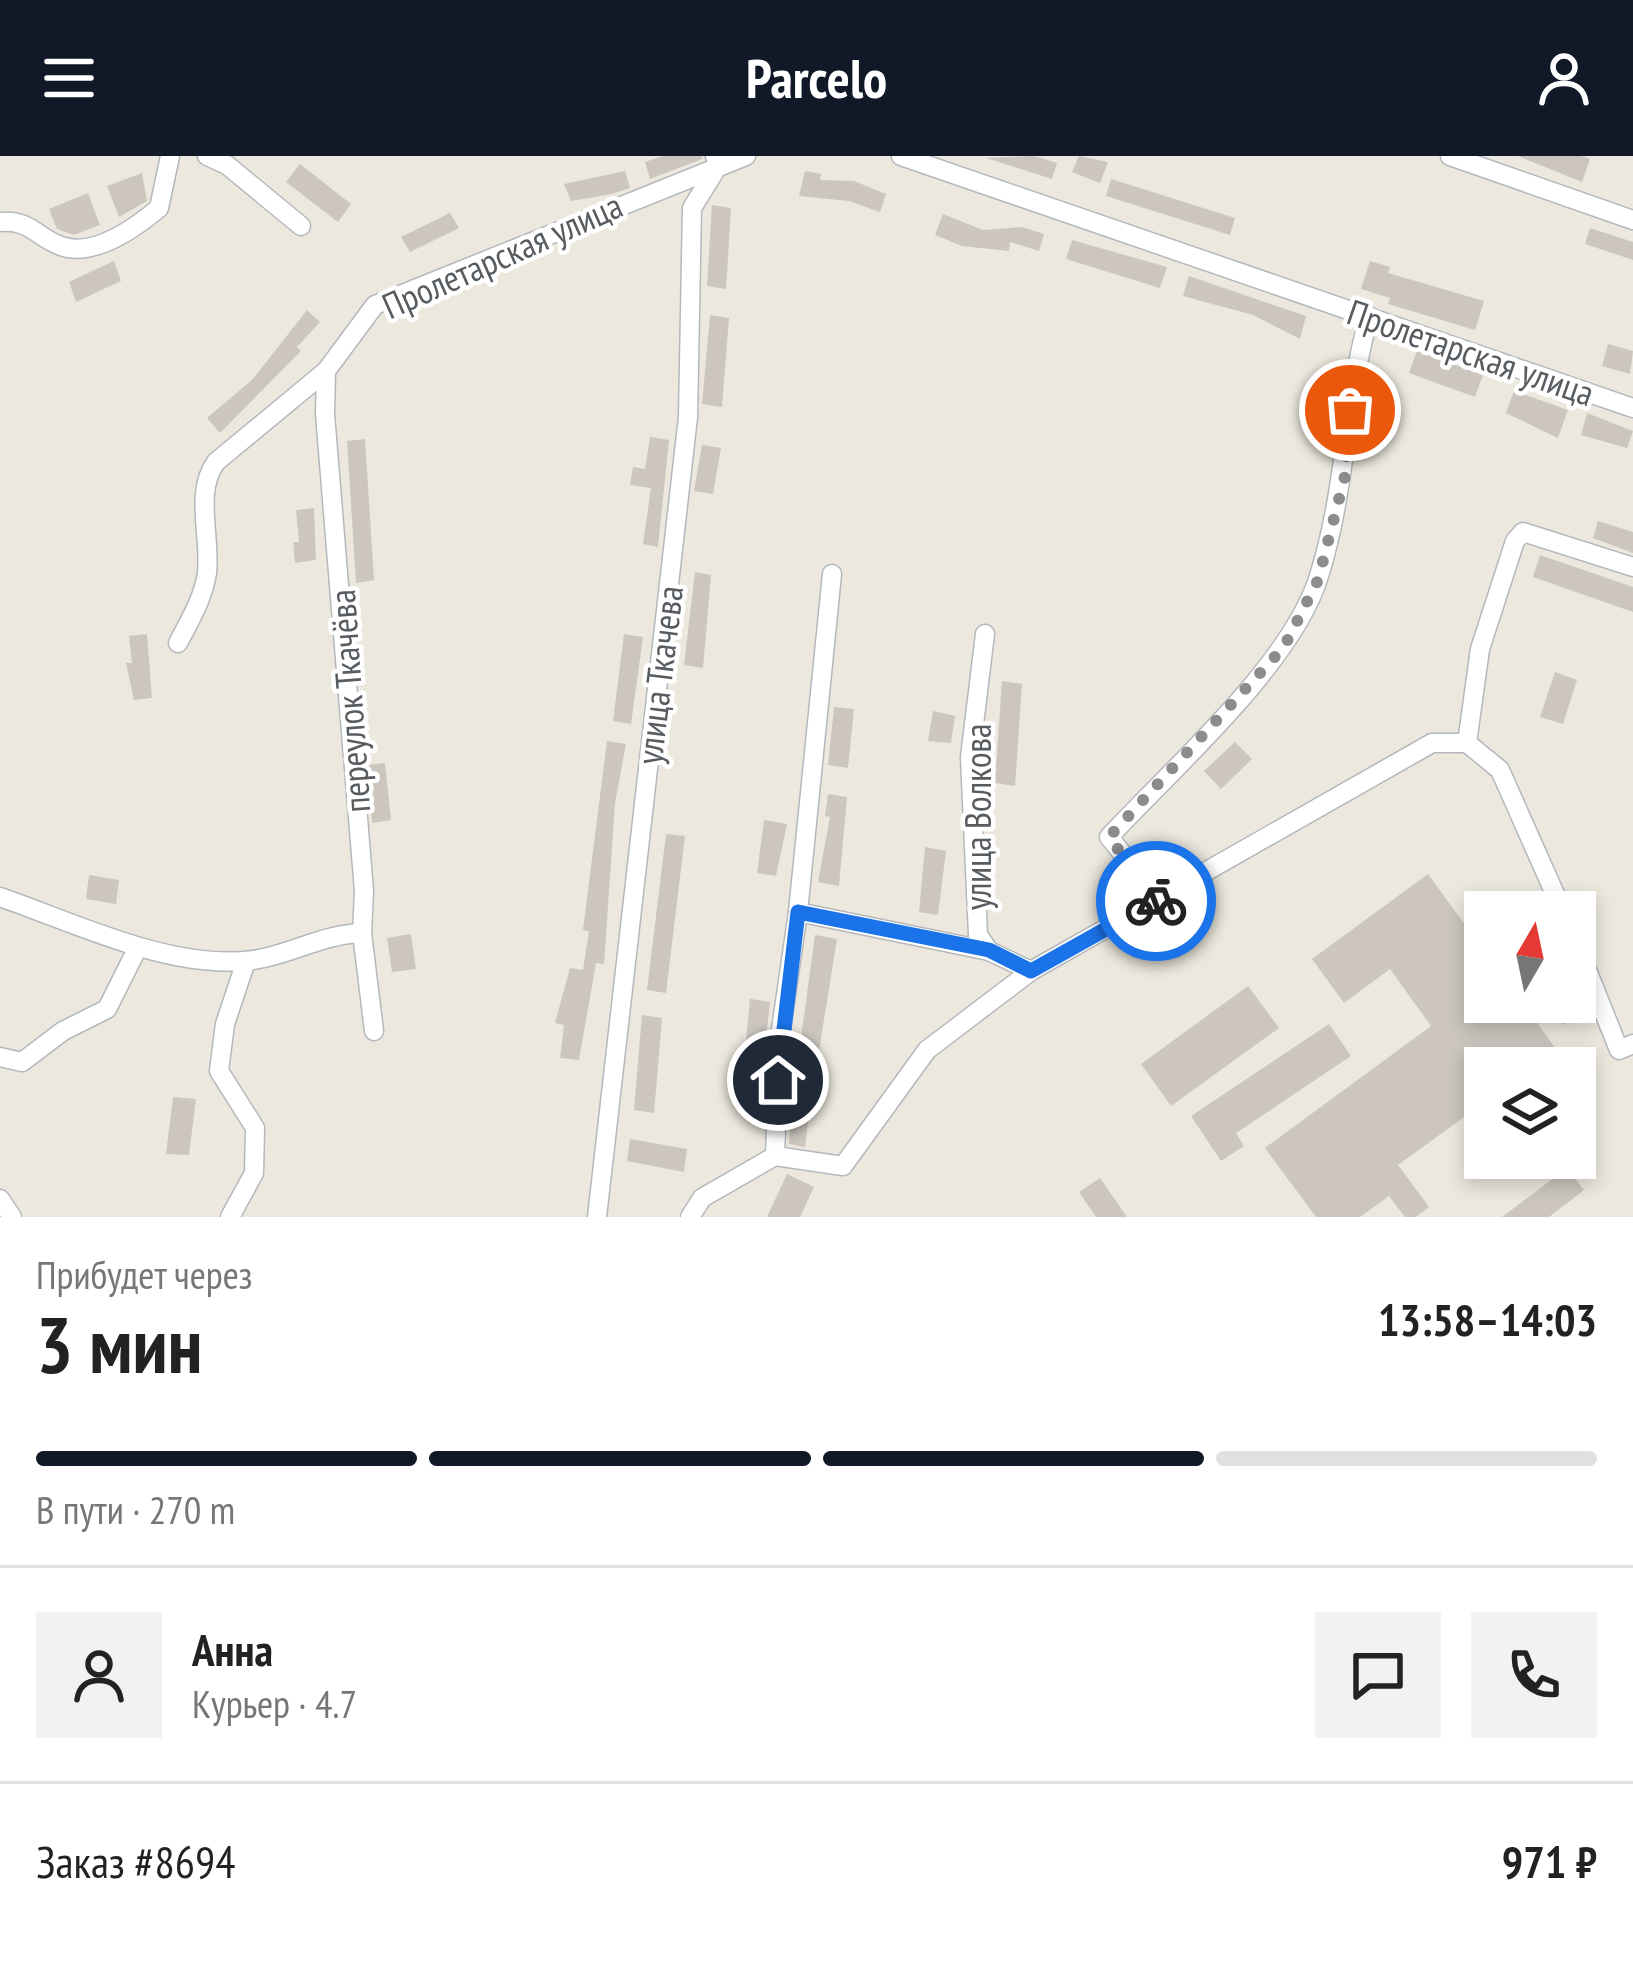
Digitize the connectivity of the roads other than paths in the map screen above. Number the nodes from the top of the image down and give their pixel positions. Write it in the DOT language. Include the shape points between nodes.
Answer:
graph roads {
  1 [pos="170,156"];
  2 [pos="207,156"];
  3 [pos="746,156"];
  4 [pos="901,156"];
  5 [pos="1450,156"];
  6 [pos="716,161"];
  7 [pos="1633,220"];
  8 [pos="0,222"];
  9 [pos="301,226"];
  10 [pos="1369,316"];
  11 [pos="326,371"];
  12 [pos="1633,408"];
  13 [pos="1633,567"];
  14 [pos="832,574"];
  15 [pos="985,634"];
  16 [pos="178,643"];
  17 [pos="1467,743"];
  18 [pos="1554,891"];
  19 [pos="0,897"];
  20 [pos="1159,899"];
  21 [pos="798,912"];
  22 [pos="362,933"];
  23 [pos="138,947"];
  24 [pos="989,950"];
  25 [pos="246,961"];
  26 [pos="1031,971"];
  27 [pos="1596,992"];
  28 [pos="374,1030"];
  29 [pos="1633,1044"];
  30 [pos="0,1057"];
  31 [pos="775,1156"];
  32 [pos="0,1199"];
  33 [pos="597,1209"];
  34 [pos="12,1217"];
  35 [pos="230,1217"];
  36 [pos="690,1217"];
  1 -- 8 [label="street" via="159,208 104,243 64,248 21,220"];
  2 -- 9 [label="street"];
  3 -- 6 [label="street, Пролетарская улица"];
  4 -- 10 [label="street, Пролетарская улица"];
  5 -- 7 [label="street"];
  6 -- 11 [label="street, Пролетарская улица" via="376,304"];
  6 -- 33 [label="street, улица Ткачева" via="692,208 688,418"];
  10 -- 12 [label="street, Пролетарская улица"];
  10 -- 20 [label="street" via="1352,376 1345,476 1318,580 1284,647 1109,837"];
  11 -- 16 [label="street, Пролетарская улица" via="204,479 206,575"];
  11 -- 22 [label="street, переулок Ткачёва"];
  13 -- 17 [label="street" via="1523,532 1480,649"];
  14 -- 21 [label="street"];
  15 -- 24 [label="street, улица Волкова" via="970,757 978,935"];
  17 -- 18 [label="street" via="1500,770"];
  17 -- 20 [label="street" via="1432,743"];
  19 -- 23 [label="street"];
  20 -- 26 [label="street"];
  21 -- 24 [label="street"];
  21 -- 31 [label="street" via="779,1042"];
  22 -- 25 [label="street" via="331,934"];
  22 -- 28 [label="street, переулок Ткачёва"];
  23 -- 25 [label="street"];
  23 -- 30 [label="street" via="107,1009 22,1062"];
  24 -- 26 [label="street, улица Волкова"];
  25 -- 35 [label="street" via="219,1071 255,1128 254,1173"];
  26 -- 31 [label="street" via="927,1050 843,1166"];
  27 -- 29 [label="street" via="1619,1050"];
  31 -- 36 [label="street" via="702,1198"];
  32 -- 34 [label="street"];
}
